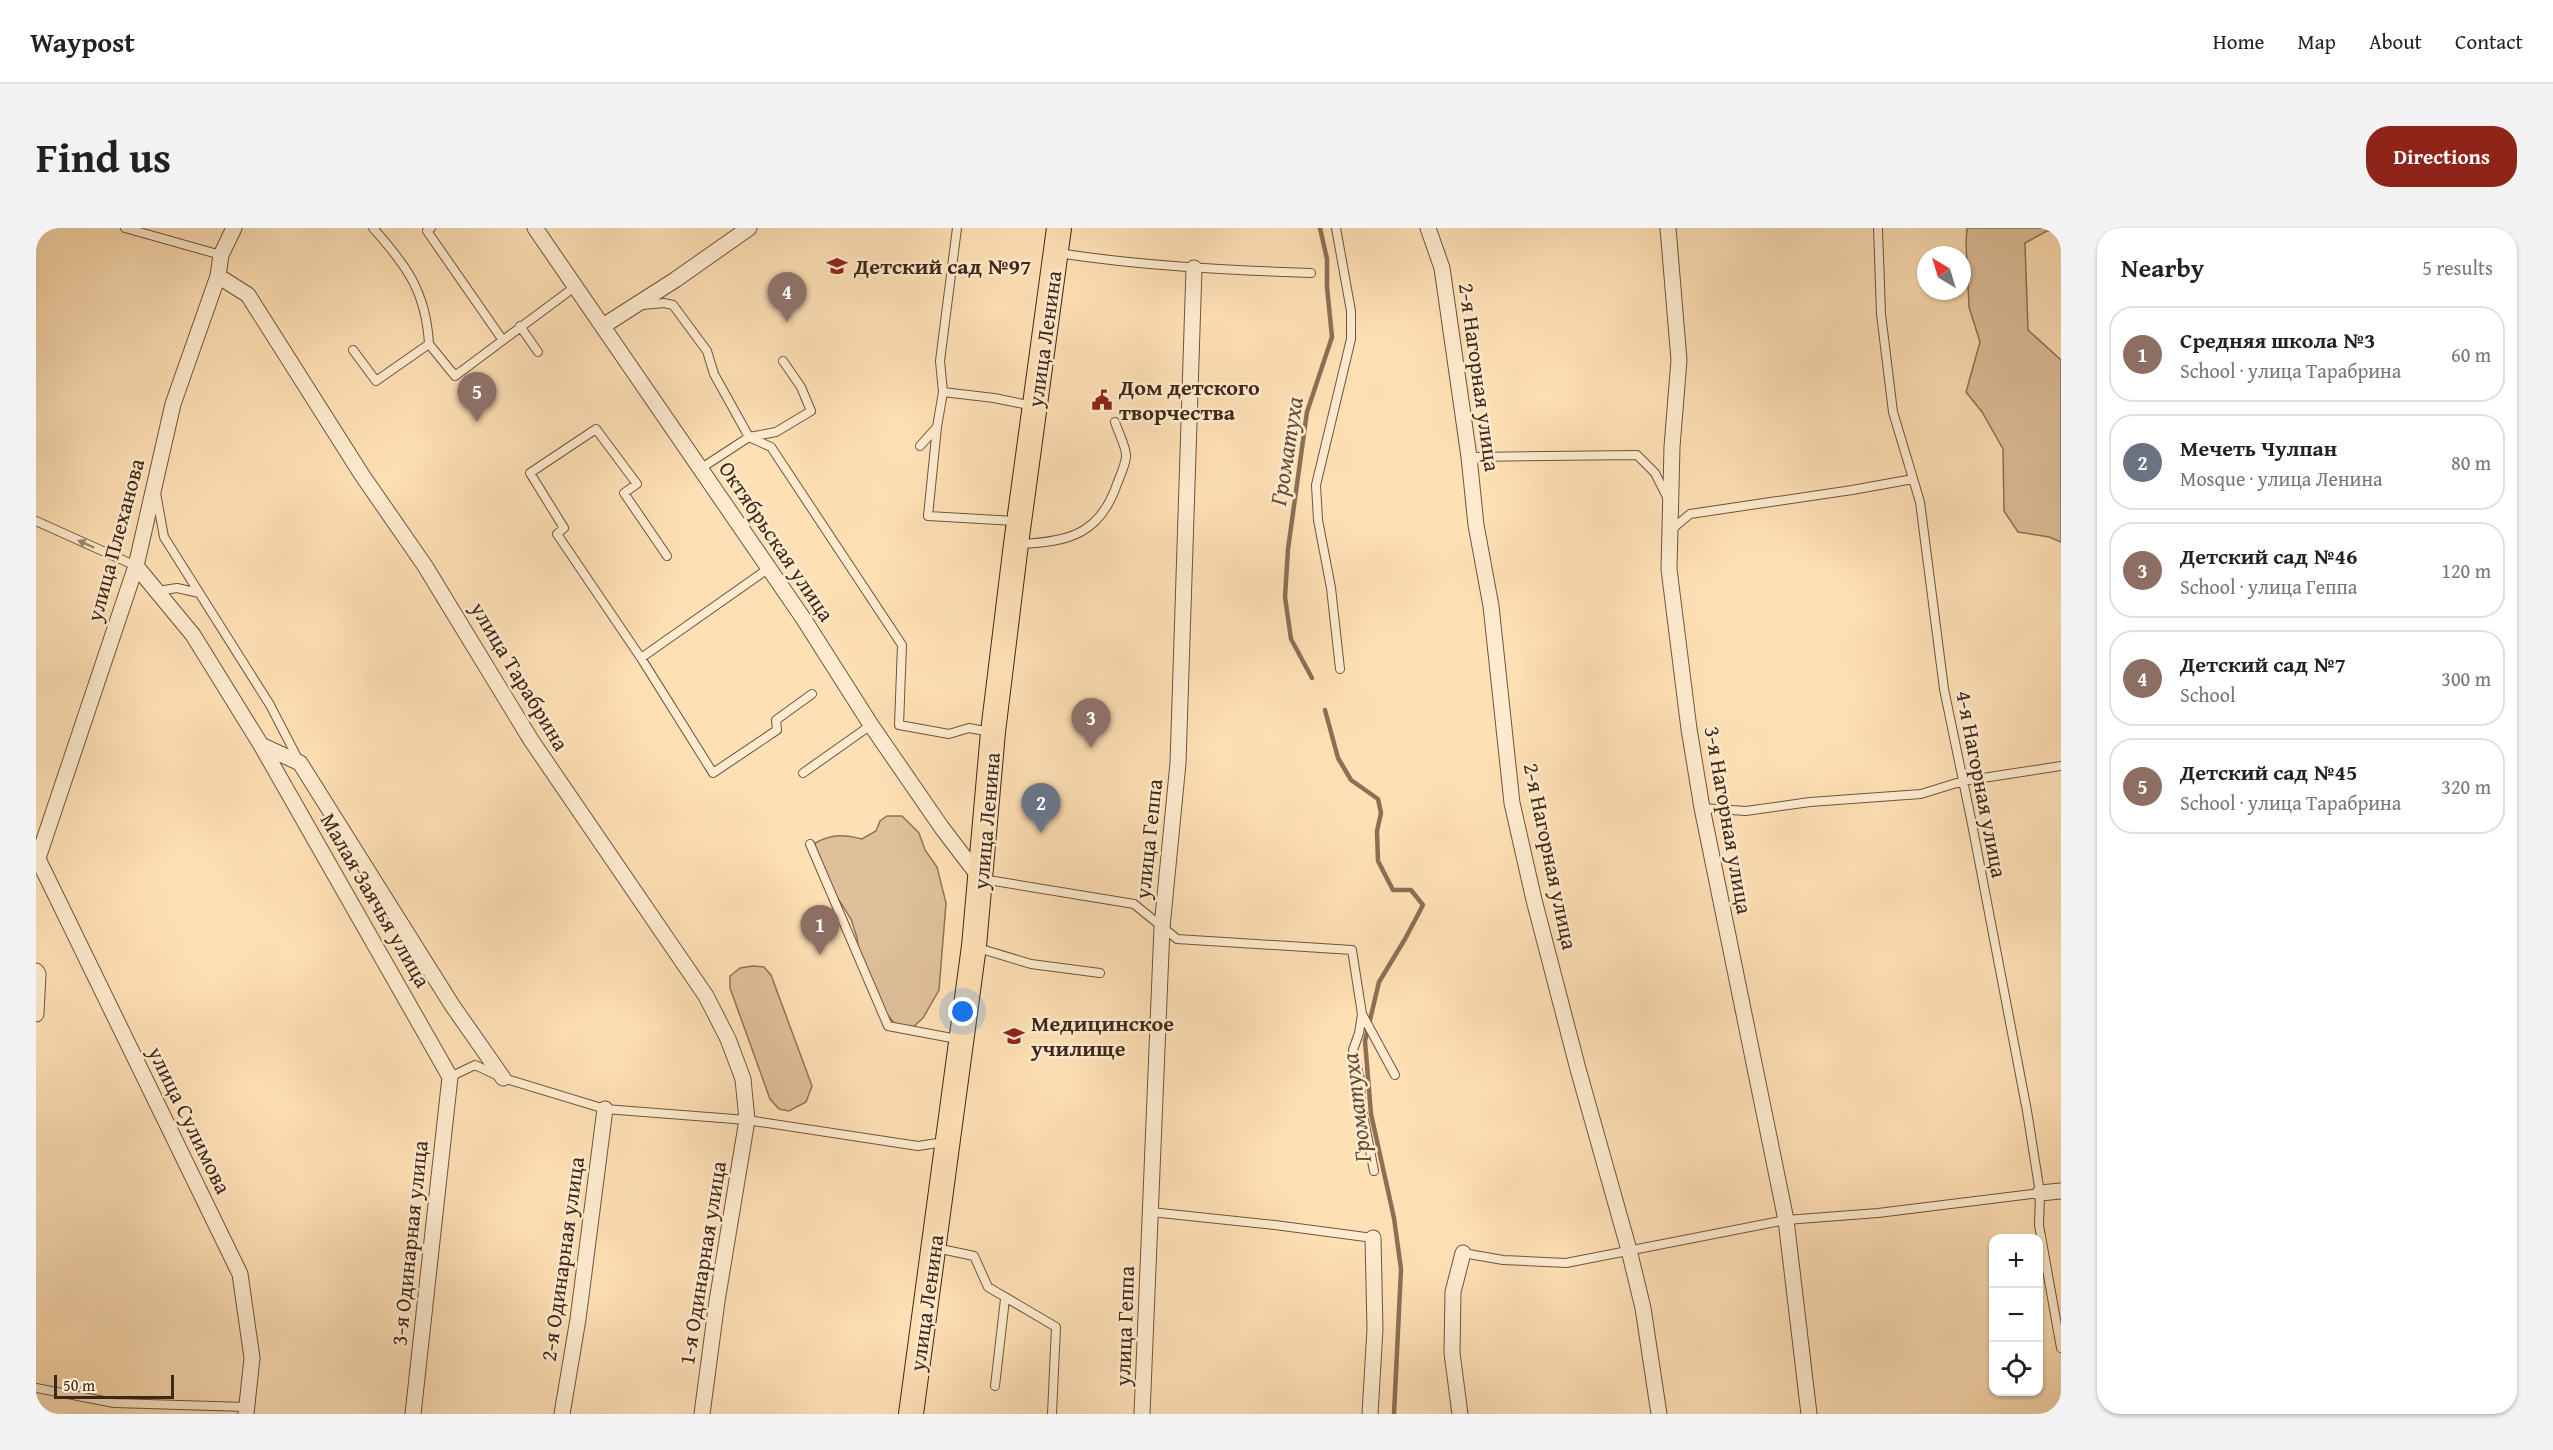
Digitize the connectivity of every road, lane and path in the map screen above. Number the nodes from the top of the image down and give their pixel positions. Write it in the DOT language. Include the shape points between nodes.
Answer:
graph roads {
  1 [pos="125,228"];
  2 [pos="234,228"];
  3 [pos="374,228"];
  4 [pos="431,228"];
  5 [pos="535,228"];
  6 [pos="749,228"];
  7 [pos="957,228"];
  8 [pos="1059,228"];
  9 [pos="1336,228"];
  10 [pos="1428,228"];
  11 [pos="1668,228"];
  12 [pos="1878,228"];
  13 [pos="1057,253"];
  14 [pos="221,255"];
  15 [pos="1194,268"];
  16 [pos="1311,273"];
  17 [pos="218,276"];
  18 [pos="576,286"];
  19 [pos="637,305"];
  20 [pos="520,326"];
  21 [pos="603,326"];
  22 [pos="502,339"];
  23 [pos="429,344"];
  24 [pos="353,350"];
  25 [pos="538,352"];
  26 [pos="783,361"];
  27 [pos="943,392"];
  28 [pos="1034,406"];
  29 [pos="1115,423"];
  30 [pos="937,428"];
  31 [pos="749,436"];
  32 [pos="920,446"];
  33 [pos="1469,457"];
  34 [pos="700,469"];
  35 [pos="1913,479"];
  36 [pos="154,483"];
  37 [pos="1672,506"];
  38 [pos="36,521"];
  39 [pos="1671,530"];
  40 [pos="1017,533"];
  41 [pos="667,556"];
  42 [pos="136,566"];
  43 [pos="769,568"];
  44 [pos="158,591"];
  45 [pos="199,593"];
  46 [pos="641,658"];
  47 [pos="1340,669"];
  48 [pos="812,694"];
  49 [pos="871,725"];
  50 [pos="993,732"];
  51 [pos="261,745"];
  52 [pos="300,763"];
  53 [pos="2061,766"];
  54 [pos="803,773"];
  55 [pos="1964,781"];
  56 [pos="1702,808"];
  57 [pos="810,844"];
  58 [pos="37,861"];
  59 [pos="981,879"];
  60 [pos="1162,927"];
  61 [pos="974,946"];
  62 [pos="36,971"];
  63 [pos="1100,973"];
  64 [pos="36,1014"];
  65 [pos="1362,1014"];
  66 [pos="962,1040"];
  67 [pos="1395,1075"];
  68 [pos="450,1077"];
  69 [pos="503,1078"];
  70 [pos="605,1110"];
  71 [pos="747,1120"];
  72 [pos="948,1141"];
  73 [pos="1374,1171"];
  74 [pos="2061,1191"];
  75 [pos="2040,1193"];
  76 [pos="1151,1212"];
  77 [pos="1786,1220"];
  78 [pos="1373,1238"];
  79 [pos="934,1248"];
  80 [pos="1629,1250"];
  81 [pos="1463,1253"];
  82 [pos="1005,1299"];
  83 [pos="2061,1348"];
  84 [pos="994,1386"];
  85 [pos="36,1389"];
  86 [pos="247,1411"];
  87 [pos="413,1414"];
  88 [pos="562,1414"];
  89 [pos="702,1414"];
  90 [pos="911,1414"];
  91 [pos="1052,1414"];
  92 [pos="1143,1414"];
  93 [pos="1370,1414"];
  94 [pos="1460,1414"];
  95 [pos="1659,1414"];
  96 [pos="1809,1414"];
  1 -- 14 [label="lane"];
  2 -- 14 [label="street, улица Плеханова"];
  3 -- 23 [label="lane" via="411,273 428,317"];
  4 -- 22 [label="lane" via="427,231"];
  5 -- 18 [label="street, Октябрьская улица"];
  6 -- 19 [label="street"];
  7 -- 27 [label="lane" via="940,361"];
  8 -- 13 [label="main road, улица Ленина"];
  9 -- 47 [label="lane" via="1351,311 1351,339 1316,485"];
  10 -- 33 [label="street, 2-я Нагорная улица" via="1442,267"];
  11 -- 37 [label="street, 3-я Нагорная улица" via="1679,360"];
  12 -- 35 [label="lane, 4-я Нагорная улица" via="1881,314 1893,412"];
  13 -- 15 [label="lane" via="1119,263"];
  13 -- 28 [label="main road, улица Ленина"];
  14 -- 17 [label="street, улица Плеханова"];
  15 -- 16 [label="lane"];
  15 -- 60 [label="street, улица Геппа" via="1178,763"];
  17 -- 36 [label="street, улица Плеханова" via="173,404"];
  17 -- 71 [label="street, улица Тарабрина" via="248,295 362,476 425,566 531,740 706,996 743,1079"];
  18 -- 20 [label="lane"];
  18 -- 21 [label="street, Октябрьская улица"];
  19 -- 21 [label="street"];
  19 -- 31 [label="lane" via="672,305 707,351 714,374"];
  20 -- 22 [label="lane"];
  20 -- 25 [label="lane"];
  21 -- 34 [label="street, Октябрьская улица"];
  22 -- 23 [label="lane" via="455,376"];
  23 -- 24 [label="lane" via="376,381"];
  26 -- 31 [label="lane" via="801,387 811,411 776,432"];
  27 -- 28 [label="lane"];
  27 -- 30 [label="lane"];
  28 -- 40 [label="main road, улица Ленина"];
  29 -- 40 [label="lane" via="1127,456 1111,501 1094,523 1072,538 1044,543"];
  30 -- 32 [label="lane"];
  30 -- 40 [label="lane" via="928,516"];
  31 -- 34 [label="lane"];
  31 -- 50 [label="lane" via="771,447 902,645 899,725 949,734 969,728"];
  33 -- 37 [label="lane" via="1637,455 1655,473"];
  33 -- 80 [label="street, 2-я Нагорная улица" via="1476,525 1491,606 1512,803 1578,1069"];
  34 -- 43 [label="street, Октябрьская улица"];
  35 -- 39 [label="lane" via="1690,514"];
  35 -- 55 [label="lane, 4-я Нагорная улица" via="1920,502 1944,689"];
  36 -- 42 [label="street, улица Плеханова"];
  36 -- 45 [label="lane, Малая Заячья улица" via="164,537"];
  37 -- 39 [label="street, 3-я Нагорная улица"];
  42 -- 38 [label="lane, one-way"];
  39 -- 56 [label="street, 3-я Нагорная улица" via="1669,569"];
  40 -- 50 [label="main road, улица Ленина"];
  41 -- 46 [label="lane" via="624,493 637,484 596,429 530,473 564,528 557,534"];
  42 -- 44 [label="street, Малая Заячья улица"];
  42 -- 58 [label="street, улица Плеханова"];
  43 -- 46 [label="lane"];
  43 -- 49 [label="street, Октябрьская улица"];
  44 -- 45 [label="lane" via="177,588"];
  44 -- 51 [label="street, Малая Заячья улица" via="193,635"];
  45 -- 52 [label="lane, Малая Заячья улица" via="270,705"];
  46 -- 48 [label="lane" via="713,773 777,730 776,720"];
  49 -- 54 [label="lane"];
  49 -- 59 [label="street, Октябрьская улица"];
  50 -- 59 [label="main road, улица Ленина"];
  51 -- 52 [label="street"];
  51 -- 68 [label="street, Малая Заячья улица"];
  52 -- 69 [label="street, Малая Заячья улица" via="452,1005"];
  53 -- 55 [label="lane"];
  55 -- 56 [label="lane" via="1921,794 1746,811"];
  55 -- 75 [label="lane, 4-я Нагорная улица"];
  56 -- 77 [label="street, 3-я Нагорная улица"];
  57 -- 66 [label="lane" via="888,1026"];
  58 -- 86 [label="street, улица Сулимова" via="240,1274 252,1358"];
  59 -- 60 [label="lane" via="1134,904"];
  59 -- 61 [label="main road, улица Ленина"];
  60 -- 65 [label="lane" via="1178,939 1352,950"];
  60 -- 76 [label="street, улица Геппа"];
  61 -- 63 [label="lane" via="1031,964"];
  61 -- 66 [label="main road, улица Ленина"];
  62 -- 64 [label="street"];
  65 -- 67 [label="lane"];
  65 -- 73 [label="lane" via="1353,1050"];
  66 -- 72 [label="main road, улица Ленина"];
  68 -- 69 [label="lane" via="474,1065"];
  68 -- 87 [label="street, 3-я Одинарная улица"];
  69 -- 70 [label="lane"];
  70 -- 71 [label="lane"];
  70 -- 88 [label="street, 2-я Одинарная улица"];
  71 -- 72 [label="lane" via="918,1146"];
  71 -- 89 [label="street, 1-я Одинарная улица"];
  72 -- 79 [label="main road, улица Ленина"];
  74 -- 75 [label="street"];
  75 -- 77 [label="lane"];
  75 -- 83 [label="lane, 4-я Нагорная улица" via="2040,1225"];
  76 -- 78 [label="lane"];
  76 -- 92 [label="street, улица Геппа"];
  77 -- 80 [label="lane"];
  77 -- 96 [label="street, 3-я Нагорная улица"];
  78 -- 93 [label="street" via="1375,1329"];
  79 -- 82 [label="lane" via="974,1256 988,1287"];
  79 -- 90 [label="main road, улица Ленина"];
  80 -- 81 [label="lane" via="1566,1263 1503,1260"];
  80 -- 95 [label="street, 2-я Нагорная улица" via="1643,1308"];
  81 -- 94 [label="street" via="1453,1292 1452,1353"];
  82 -- 84 [label="lane"];
  82 -- 91 [label="lane" via="1056,1327"];
  85 -- 86 [label="lane" via="114,1403"];
}
